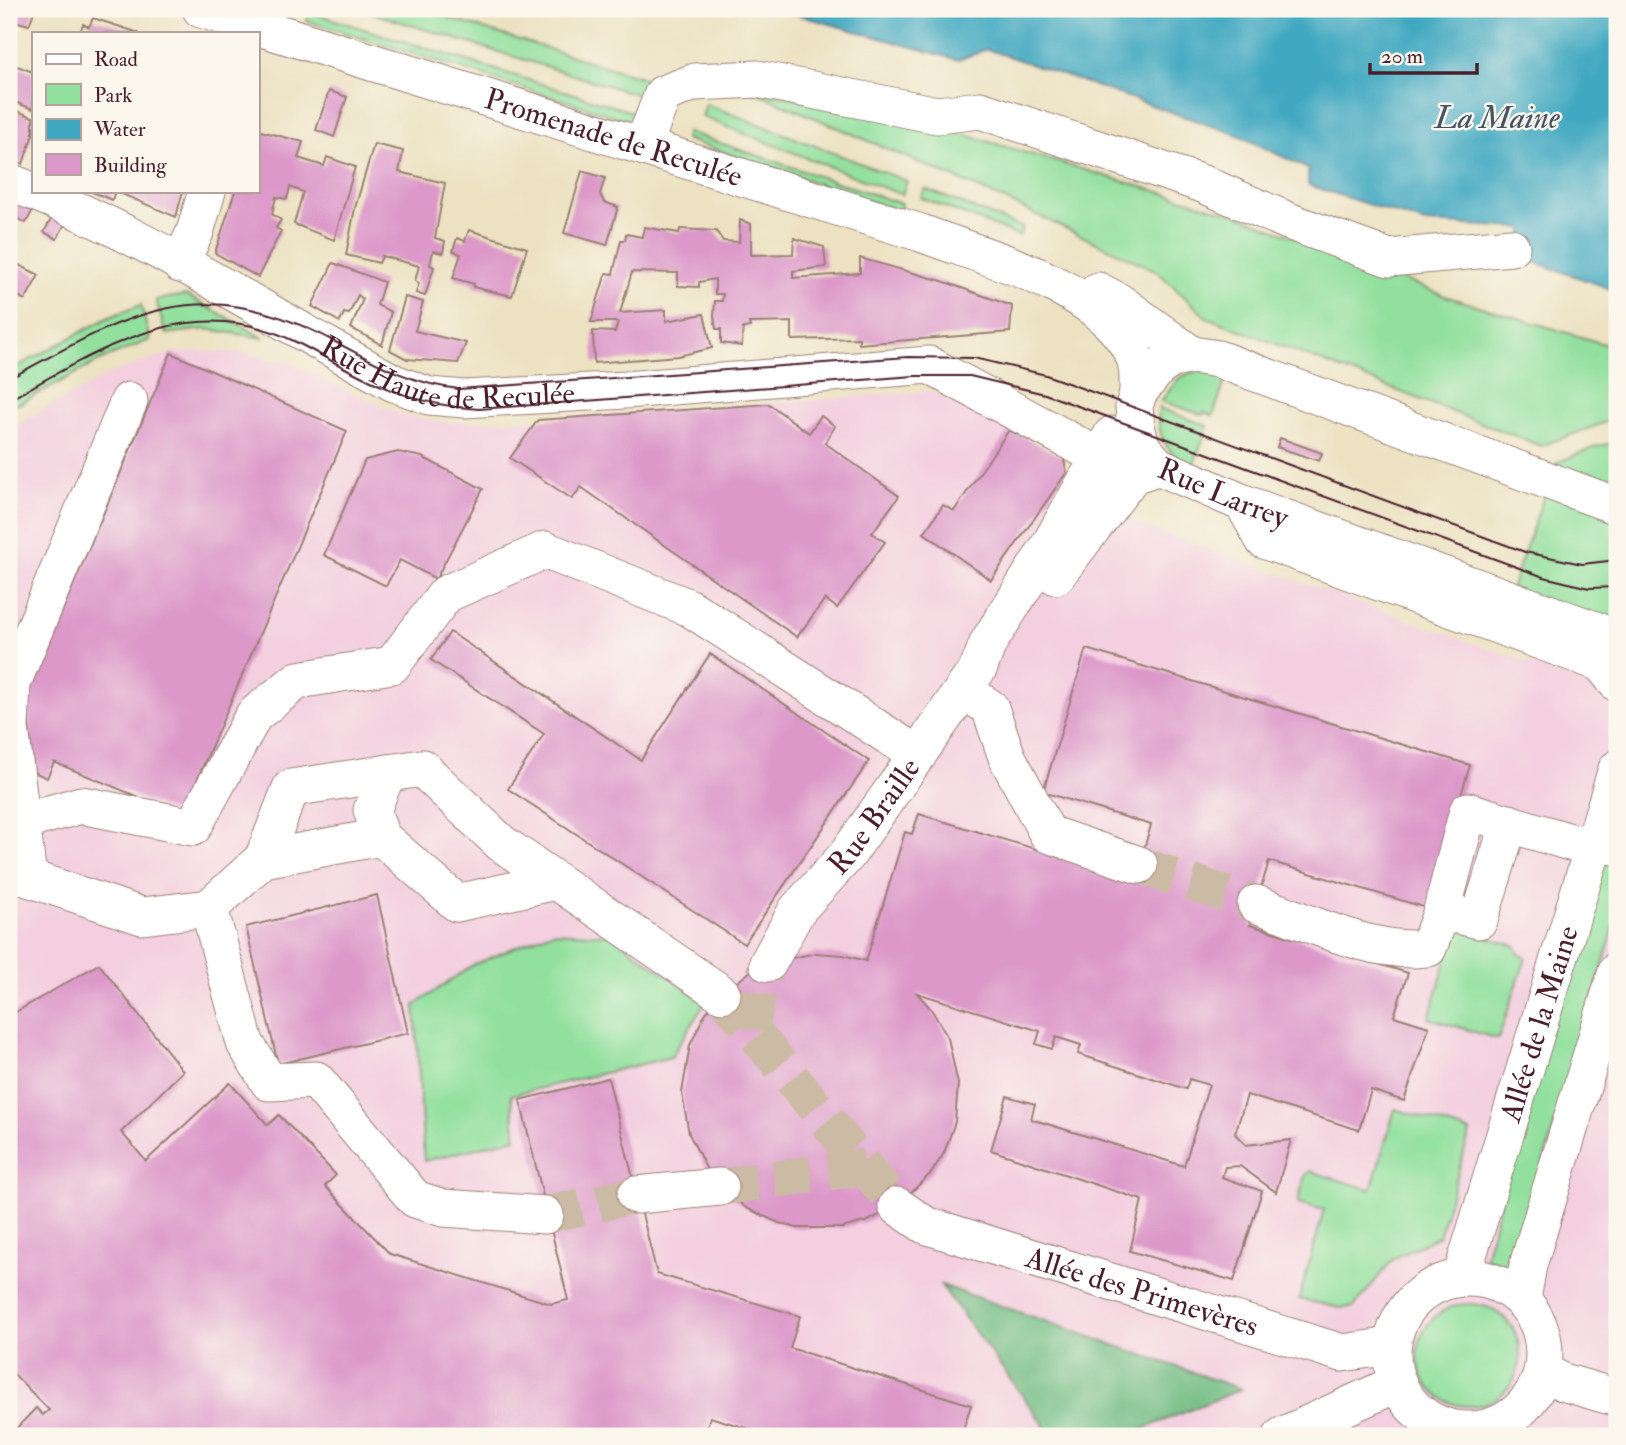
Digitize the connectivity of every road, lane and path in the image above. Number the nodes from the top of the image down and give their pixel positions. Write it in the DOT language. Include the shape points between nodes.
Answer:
graph roads {
  1 [pos="201,9"];
  2 [pos="253,31"];
  3 [pos="259,33"];
  4 [pos="643,146"];
  5 [pos="9,181"];
  6 [pos="32,190"];
  7 [pos="37,192"];
  8 [pos="207,192"];
  9 [pos="1511,247"];
  10 [pos="180,264"];
  11 [pos="1024,272"];
  12 [pos="1192,355"];
  13 [pos="129,401"];
  14 [pos="1136,403"];
  15 [pos="1100,457"];
  16 [pos="1146,471"];
  17 [pos="1243,503"];
  18 [pos="1617,506"];
  19 [pos="1617,638"];
  20 [pos="972,678"];
  21 [pos="1617,683"];
  22 [pos="918,755"];
  23 [pos="1617,769"];
  24 [pos="387,773"];
  25 [pos="21,822"];
  26 [pos="381,837"];
  27 [pos="1605,845"];
  28 [pos="263,859"];
  29 [pos="1139,865"];
  30 [pos="556,881"];
  31 [pos="1256,904"];
  32 [pos="209,908"];
  33 [pos="768,962"];
  34 [pos="1617,971"];
  35 [pos="722,994"];
  36 [pos="720,1187"];
  37 [pos="636,1195"];
  38 [pos="897,1206"];
  39 [pos="545,1214"];
  40 [pos="1461,1278"];
  41 [pos="1522,1299"];
  42 [pos="1392,1346"];
  43 [pos="1543,1372"];
  44 [pos="1398,1383"];
  45 [pos="1617,1398"];
  46 [pos="1440,1431"];
  47 [pos="1282,1436"];
  1 -- 2 [label="street, Promenade de Reculée"];
  3 -- 4 [label="street, Promenade de Reculée" via="466,89"];
  4 -- 9 [label="street" via="663,94 695,82 757,79 937,115 980,110 1203,184 1389,258"];
  4 -- 11 [label="street, Promenade de Reculée" via="921,233"];
  5 -- 6 [label="street, Rue Haute de Reculée"];
  7 -- 10 [label="street, Rue Haute de Reculée"];
  8 -- 10 [label="street"];
  10 -- 15 [label="street, Rue Haute de Reculée" via="382,377 429,396 464,399 625,390 929,365"];
  11 -- 12 [label="street, Promenade de Reculée" via="1082,283 1107,295"];
  11 -- 14 [label="street, Promenade de Reculée" via="1079,297 1118,329 1135,358"];
  12 -- 14 [label="street" via="1158,368"];
  12 -- 18 [label="street" via="1241,366"];
  13 -- 25 [label="street" via="12,683 10,727"];
  14 -- 15 [label="street, Rue Braille"];
  14 -- 16 [label="street, Rue Larrey"];
  15 -- 16 [label="street"];
  15 -- 20 [label="street, Rue Braille" via="988,643"];
  16 -- 17 [label="street, Rue Larrey"];
  16 -- 20 [label="street, Rue Braille" via="1112,499 1000,651"];
  17 -- 19 [label="street, Rue Larrey"];
  17 -- 21 [label="street" via="1264,540 1601,663"];
  20 -- 22 [label="street, Rue Braille"];
  20 -- 29 [label="street" via="1048,834"];
  22 -- 25 [label="street" via="690,608 545,550 446,594 392,665 298,680 254,715 193,827 81,805"];
  22 -- 33 [label="street, Rue Braille" via="847,855 797,910"];
  23 -- 27 [label="street, Allée de la Maine"];
  24 -- 26 [label="street" via="372,810"];
  24 -- 28 [label="street" via="290,788"];
  24 -- 30 [label="street" via="422,768 501,843"];
  25 -- 32 [label="street" via="28,878 142,916"];
  26 -- 28 [label="street"];
  26 -- 30 [label="street" via="457,903"];
  27 -- 31 [label="street" via="1570,842 1468,811 1428,948 1385,948"];
  27 -- 40 [label="street, Allée de la Maine"];
  28 -- 32 [label="street"];
  30 -- 35 [label="street"];
  32 -- 39 [label="street" via="245,1043 269,1082 316,1080 415,1199 443,1209"];
  34 -- 41 [label="street, Allée de la Maine" via="1528,1265"];
  36 -- 37 [label="street"];
  38 -- 42 [label="street, Allée des Primevères" via="925,1225 1342,1353"];
  40 -- 41 [label="street" via="1493,1283"];
  40 -- 42 [label="street" via="1440,1283 1415,1300 1397,1326"];
  41 -- 43 [label="street" via="1542,1333"];
  42 -- 44 [label="street"];
  43 -- 45 [label="street"];
  43 -- 46 [label="street" via="1526,1404 1496,1425"];
  44 -- 46 [label="street" via="1403,1395"];
  44 -- 47 [label="street"];
}
